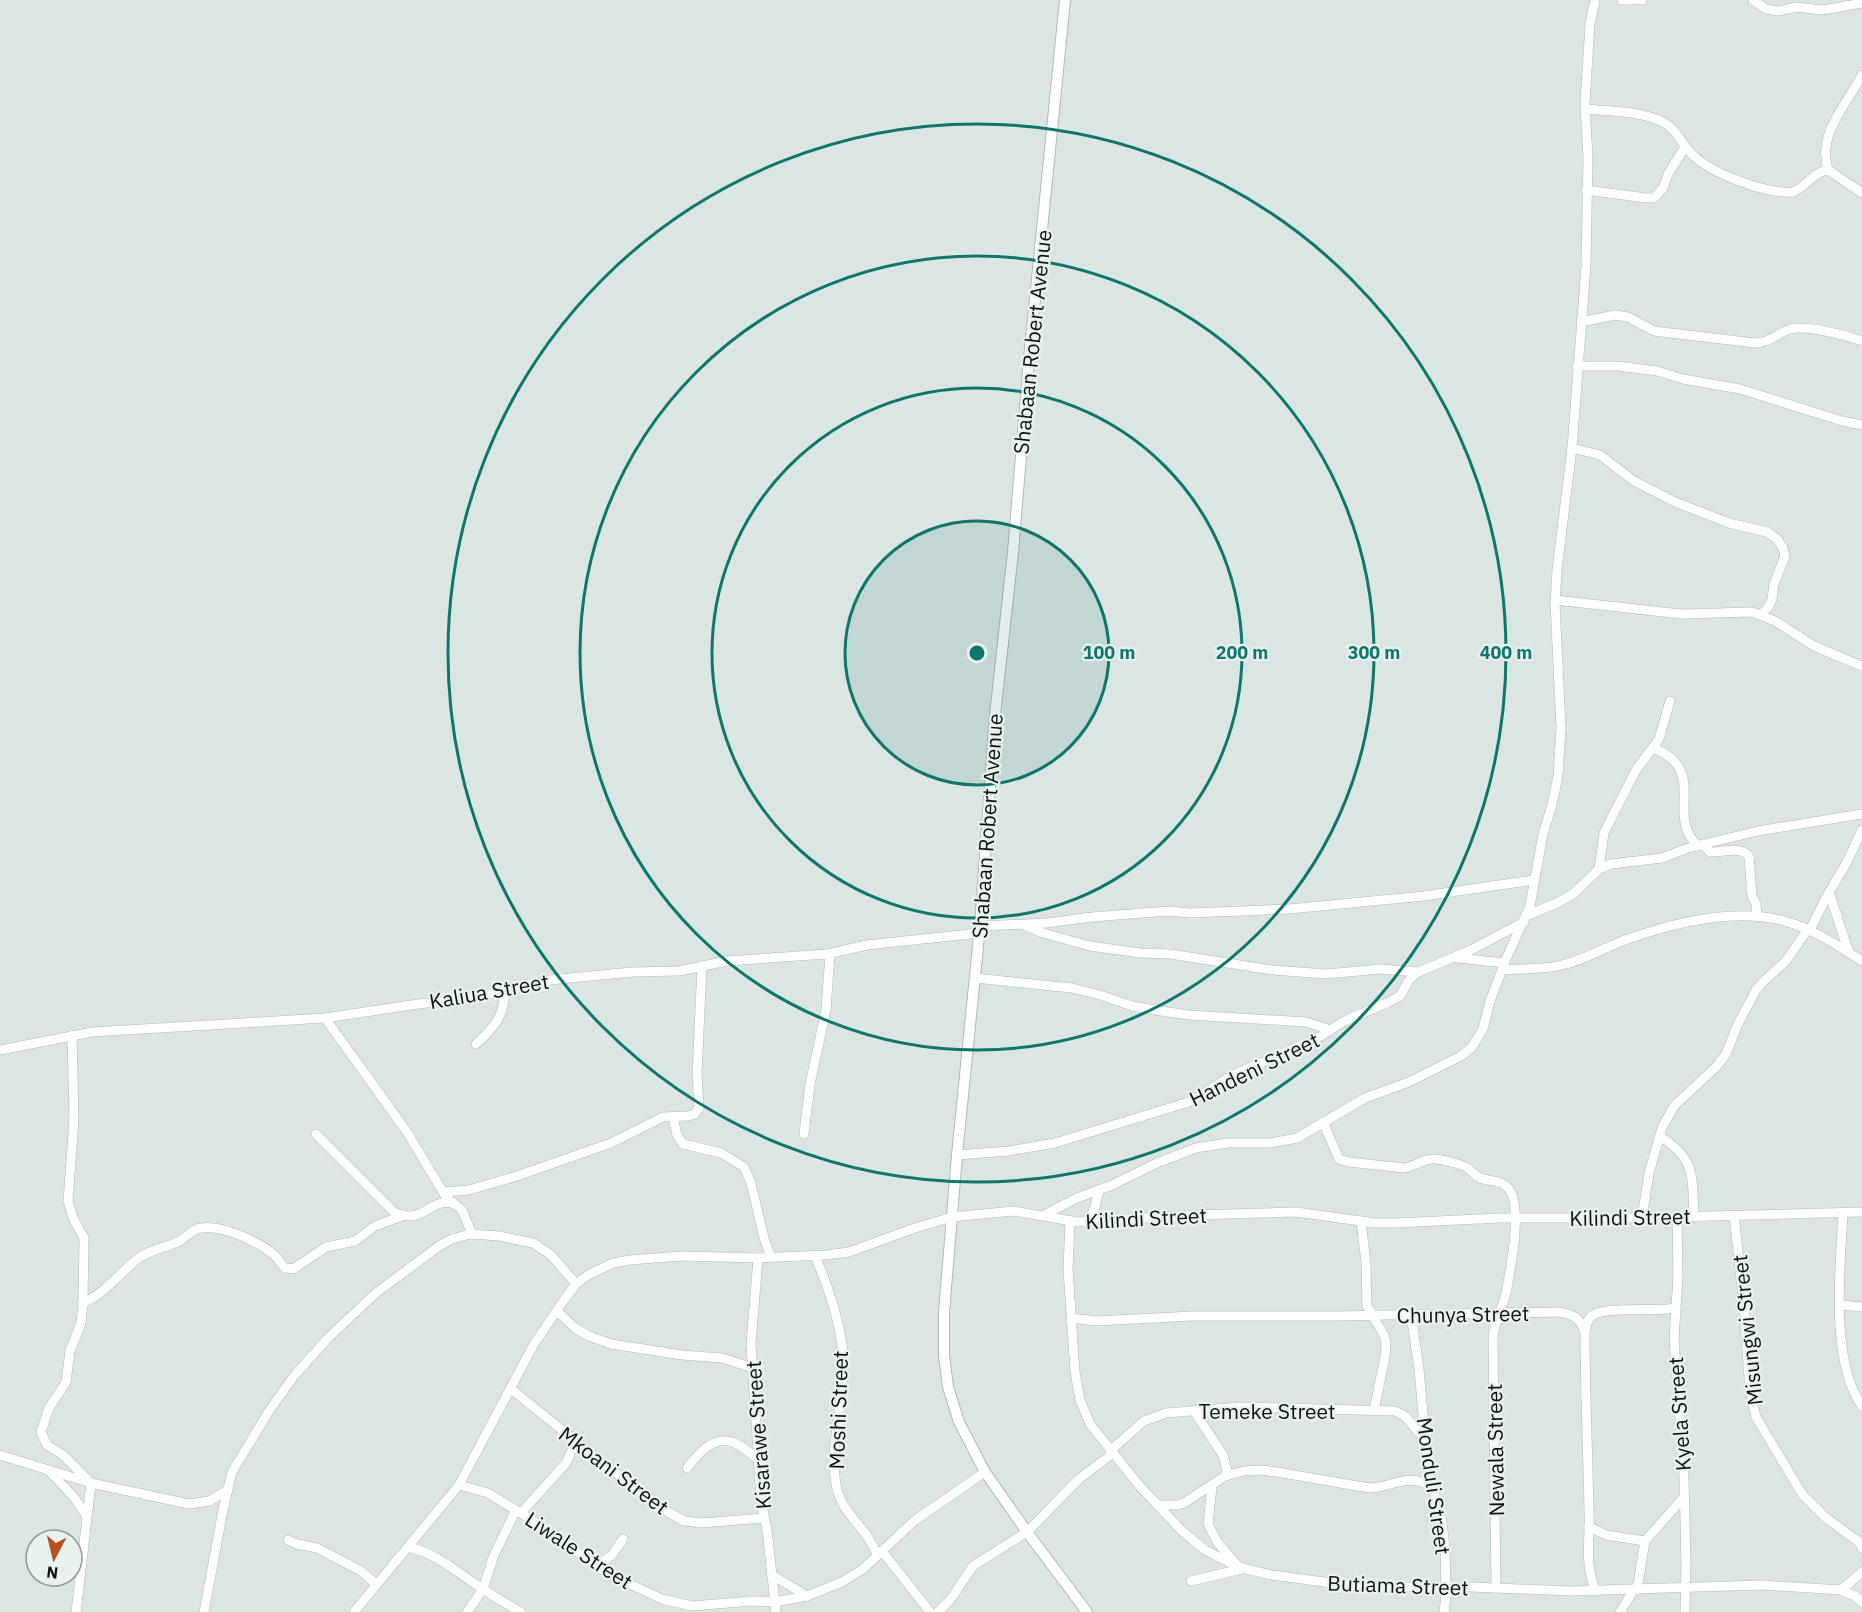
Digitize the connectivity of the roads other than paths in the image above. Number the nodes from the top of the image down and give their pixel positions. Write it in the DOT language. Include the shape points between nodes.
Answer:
graph roads {
  1 [pos="1065,0"];
  2 [pos="1595,0"];
  3 [pos="1622,0"];
  4 [pos="1642,0"];
  5 [pos="1753,0"];
  6 [pos="1862,3"];
  7 [pos="1862,75"];
  8 [pos="1585,109"];
  9 [pos="1685,147"];
  10 [pos="1827,170"];
  11 [pos="1586,190"];
  12 [pos="1862,192"];
  13 [pos="1581,322"];
  14 [pos="1862,340"];
  15 [pos="1577,366"];
  16 [pos="1862,425"];
  17 [pos="1572,448"];
  18 [pos="1555,600"];
  19 [pos="1761,615"];
  20 [pos="1862,666"];
  21 [pos="1670,701"];
  22 [pos="1654,748"];
  23 [pos="1862,814"];
  24 [pos="1862,830"];
  25 [pos="1700,845"];
  26 [pos="1599,869"];
  27 [pos="1534,880"];
  28 [pos="1829,892"];
  29 [pos="1757,917"];
  30 [pos="1526,919"];
  31 [pos="1023,924"];
  32 [pos="979,929"];
  33 [pos="1809,930"];
  34 [pos="1849,953"];
  35 [pos="830,954"];
  36 [pos="1454,957"];
  37 [pos="1862,961"];
  38 [pos="702,966"];
  39 [pos="1504,966"];
  40 [pos="1418,972"];
  41 [pos="975,978"];
  42 [pos="504,990"];
  43 [pos="325,1017"];
  44 [pos="1331,1030"];
  45 [pos="72,1035"];
  46 [pos="476,1044"];
  47 [pos="0,1050"];
  48 [pos="673,1117"];
  49 [pos="1323,1122"];
  50 [pos="316,1134"];
  51 [pos="804,1134"];
  52 [pos="1659,1136"];
  53 [pos="957,1155"];
  54 [pos="1099,1190"];
  55 [pos="443,1192"];
  56 [pos="454,1203"];
  57 [pos="1862,1212"];
  58 [pos="1843,1214"];
  59 [pos="1044,1215"];
  60 [pos="1694,1215"];
  61 [pos="1734,1215"];
  62 [pos="402,1216"];
  63 [pos="1677,1216"];
  64 [pos="952,1217"];
  65 [pos="1516,1218"];
  66 [pos="1642,1218"];
  67 [pos="1070,1221"];
  68 [pos="1361,1221"];
  69 [pos="1088,1222"];
  70 [pos="472,1234"];
  71 [pos="815,1256"];
  72 [pos="771,1257"];
  73 [pos="758,1258"];
  74 [pos="576,1284"];
  75 [pos="1366,1298"];
  76 [pos="83,1304"];
  77 [pos="1840,1305"];
  78 [pos="1862,1307"];
  79 [pos="1676,1308"];
  80 [pos="1660,1310"];
  81 [pos="556,1311"];
  82 [pos="1500,1313"];
  83 [pos="1411,1314"];
  84 [pos="1372,1315"];
  85 [pos="1351,1316"];
  86 [pos="1072,1318"];
  87 [pos="1675,1320"];
  88 [pos="1585,1332"];
  89 [pos="753,1368"];
  90 [pos="511,1389"];
  91 [pos="1862,1406"];
  92 [pos="1374,1410"];
  93 [pos="1194,1411"];
  94 [pos="1425,1440"];
  95 [pos="576,1441"];
  96 [pos="1111,1452"];
  97 [pos="0,1455"];
  98 [pos="759,1460"];
  99 [pos="687,1468"];
  100 [pos="50,1472"];
  101 [pos="985,1472"];
  102 [pos="1228,1475"];
  103 [pos="90,1482"];
  104 [pos="459,1485"];
  105 [pos="1212,1486"];
  106 [pos="1432,1487"];
  107 [pos="228,1490"];
  108 [pos="1684,1497"];
  109 [pos="1157,1505"];
  110 [pos="519,1512"];
  111 [pos="86,1515"];
  112 [pos="764,1518"];
  113 [pos="1589,1527"];
  114 [pos="1027,1532"];
  115 [pos="623,1539"];
  116 [pos="288,1540"];
  117 [pos="1645,1541"];
  118 [pos="408,1547"];
  119 [pos="1862,1548"];
  120 [pos="879,1553"];
  121 [pos="597,1566"];
  122 [pos="1240,1568"];
  123 [pos="1862,1572"];
  124 [pos="772,1575"];
  125 [pos="1191,1581"];
  126 [pos="376,1584"];
  127 [pos="1685,1586"];
  128 [pos="1446,1587"];
  129 [pos="1496,1588"];
  130 [pos="483,1589"];
  131 [pos="1636,1589"];
  132 [pos="1841,1590"];
  133 [pos="1596,1591"];
  134 [pos="807,1596"];
  135 [pos="1862,1602"];
  136 [pos="776,1607"];
  137 [pos="700,1609"];
  138 [pos="76,1612"];
  139 [pos="204,1612"];
  140 [pos="354,1612"];
  141 [pos="467,1612"];
  142 [pos="521,1612"];
  143 [pos="937,1612"];
  144 [pos="1086,1612"];
  145 [pos="1444,1612"];
  146 [pos="1620,1612"];
  147 [pos="1685,1612"];
  1 -- 32 [label="main road, Shabaan Robert Avenue" via="995,715"];
  2 -- 8 [label="street"];
  3 -- 4 [label="street"];
  5 -- 6 [label="street" via="1766,9 1778,11 1796,7 1823,10"];
  7 -- 10 [label="street" via="1830,129 1825,156"];
  8 -- 9 [label="street" via="1651,117 1672,128"];
  8 -- 11 [label="street"];
  9 -- 10 [label="street" via="1719,172 1773,190 1798,190"];
  9 -- 11 [label="street" via="1654,198"];
  10 -- 12 [label="street"];
  11 -- 13 [label="street"];
  13 -- 14 [label="street" via="1615,315 1628,317 1654,331 1755,343 1796,329"];
  13 -- 15 [label="street"];
  15 -- 16 [label="street" via="1657,371 1740,389"];
  15 -- 17 [label="street"];
  17 -- 18 [label="street"];
  17 -- 19 [label="street" via="1600,455 1634,481 1682,505 1767,532 1777,539 1785,556 1772,599"];
  18 -- 19 [label="street" via="1682,614 1738,611"];
  18 -- 27 [label="street" via="1561,728 1558,776"];
  19 -- 20 [label="street" via="1814,646"];
  21 -- 22 [label="street"];
  22 -- 25 [label="street" via="1675,760 1683,775 1685,823 1692,840"];
  22 -- 26 [label="street" via="1636,770 1604,833"];
  23 -- 25 [label="street" via="1767,829"];
  24 -- 28 [label="street"];
  25 -- 26 [label="street" via="1662,858"];
  25 -- 29 [label="street" via="1710,852 1742,851 1749,856"];
  26 -- 30 [label="street" via="1573,894"];
  27 -- 30 [label="street"];
  27 -- 31 [label="street, Kaliua Street" via="1289,909 1169,911"];
  28 -- 33 [label="street"];
  28 -- 34 [label="street"];
  29 -- 33 [label="street"];
  29 -- 39 [label="street" via="1735,915 1673,924 1563,965 1533,969"];
  30 -- 36 [label="street"];
  30 -- 39 [label="street"];
  31 -- 32 [label="street, Kaliua Street"];
  31 -- 40 [label="street" via="1090,946 1272,970 1326,974 1381,969"];
  32 -- 35 [label="street, Kaliua Street"];
  32 -- 41 [label="main road, Shabaan Robert Avenue"];
  33 -- 34 [label="street"];
  33 -- 52 [label="street" via="1786,961 1756,990 1726,1054 1674,1106"];
  34 -- 37 [label="street"];
  35 -- 38 [label="street, Kaliua Street"];
  35 -- 51 [label="street" via="825,1018 810,1084"];
  36 -- 39 [label="street"];
  36 -- 40 [label="street"];
  38 -- 42 [label="street, Kaliua Street" via="550,980"];
  38 -- 48 [label="street" via="699,1107 692,1116"];
  39 -- 49 [label="street" via="1483,1029 1472,1047 1461,1056 1365,1098"];
  40 -- 44 [label="street, Handeni Street" via="1408,980 1400,996"];
  41 -- 44 [label="street" via="1072,988 1161,1011 1306,1022"];
  41 -- 53 [label="main road, Shabaan Robert Avenue"];
  42 -- 43 [label="street, Kaliua Street"];
  42 -- 46 [label="street" via="500,1016"];
  43 -- 45 [label="street, Kaliua Street" via="113,1029"];
  43 -- 55 [label="street" via="407,1132"];
  44 -- 53 [label="street, Handeni Street" via="1231,1076 1176,1107 1043,1145"];
  45 -- 47 [label="street, Kaliua Street"];
  45 -- 76 [label="street" via="74,1120 68,1201 84,1238"];
  48 -- 55 [label="street" via="663,1117 611,1143 526,1173 469,1190"];
  48 -- 72 [label="street" via="683,1144 721,1152 744,1167"];
  49 -- 54 [label="street" via="1286,1141 1196,1148"];
  49 -- 65 [label="street" via="1339,1159 1404,1168 1434,1159 1466,1167 1480,1178 1508,1188"];
  50 -- 62 [label="street" via="389,1208"];
  52 -- 60 [label="street" via="1679,1149 1687,1160"];
  52 -- 66 [label="street"];
  53 -- 64 [label="main road, Shabaan Robert Avenue"];
  54 -- 59 [label="street"];
  54 -- 69 [label="street"];
  55 -- 56 [label="street"];
  56 -- 62 [label="street" via="444,1201 420,1215"];
  56 -- 70 [label="street"];
  57 -- 58 [label="street, Kilindi Street"];
  58 -- 61 [label="street, Kilindi Street"];
  58 -- 77 [label="street"];
  59 -- 64 [label="street, Kilindi Street" via="1013,1211"];
  59 -- 67 [label="street, Kilindi Street"];
  60 -- 61 [label="street, Kilindi Street"];
  60 -- 63 [label="street, Kilindi Street"];
  61 -- 119 [label="street, Misungwi Street" via="1756,1417 1802,1494"];
  62 -- 76 [label="street" via="375,1226 355,1241 326,1247 291,1269 272,1253 232,1232 198,1228 180,1241 137,1260"];
  63 -- 66 [label="street, Kilindi Street"];
  63 -- 79 [label="street, Kyela Street"];
  64 -- 71 [label="street, Kilindi Street" via="849,1252"];
  64 -- 101 [label="main road, Shabaan Robert Avenue" via="944,1355 959,1422"];
  65 -- 66 [label="street, Kilindi Street"];
  65 -- 68 [label="street, Kilindi Street"];
  65 -- 82 [label="street, Newala Street"];
  67 -- 69 [label="street, Kilindi Street"];
  67 -- 86 [label="street, Butiama Street"];
  68 -- 69 [label="street, Kilindi Street" via="1296,1212"];
  68 -- 75 [label="street"];
  70 -- 74 [label="street" via="533,1243 551,1255"];
  70 -- 107 [label="street" via="439,1246 397,1276 328,1338 269,1411 232,1472"];
  71 -- 72 [label="street, Kilindi Street"];
  71 -- 120 [label="street, Moshi Street" via="833,1299 843,1363 836,1485 841,1502"];
  72 -- 73 [label="street, Kilindi Street"];
  73 -- 74 [label="street, Kilindi Street" via="681,1256 630,1260 597,1269"];
  73 -- 89 [label="street, Kisarawe Street"];
  74 -- 81 [label="street, Kilindi Street"];
  75 -- 84 [label="street"];
  75 -- 85 [label="street"];
  76 -- 103 [label="street" via="66,1382 49,1408 41,1432 47,1445"];
  77 -- 78 [label="street"];
  77 -- 91 [label="street" via="1846,1374"];
  79 -- 80 [label="street"];
  79 -- 87 [label="street, Kyela Street"];
  80 -- 87 [label="street"];
  80 -- 88 [label="street" via="1603,1312 1589,1319"];
  81 -- 89 [label="street" via="575,1328 611,1344 722,1358"];
  81 -- 90 [label="street, Kilindi Street"];
  82 -- 83 [label="street, Chunya Street"];
  82 -- 88 [label="street, Chunya Street" via="1560,1312 1575,1316"];
  82 -- 129 [label="street, Newala Street" via="1493,1344"];
  83 -- 84 [label="street, Chunya Street"];
  83 -- 94 [label="street, Monduli Street"];
  84 -- 85 [label="street, Chunya Street"];
  84 -- 92 [label="street" via="1386,1342"];
  85 -- 86 [label="street, Chunya Street" via="1200,1316 1095,1322"];
  86 -- 96 [label="street, Butiama Street" via="1080,1400 1090,1424"];
  87 -- 108 [label="street, Kyela Street"];
  88 -- 113 [label="street"];
  89 -- 98 [label="street, Kisarawe Street"];
  90 -- 95 [label="street, Mkoani Street"];
  90 -- 104 [label="street, Kilindi Street"];
  92 -- 93 [label="street, Temeke Street" via="1241,1407"];
  92 -- 94 [label="street, Temeke Street" via="1395,1411 1405,1416"];
  93 -- 96 [label="street, Temeke Street" via="1149,1418"];
  93 -- 102 [label="street" via="1223,1455"];
  94 -- 106 [label="street, Monduli Street"];
  95 -- 110 [label="street" via="566,1463"];
  95 -- 112 [label="street, Mkoani Street" via="684,1521"];
  96 -- 109 [label="street, Butiama Street"];
  96 -- 114 [label="street, Temeke Street"];
  97 -- 100 [label="street"];
  98 -- 99 [label="street" via="734,1443 719,1442 705,1448"];
  98 -- 112 [label="street, Kisarawe Street"];
  100 -- 103 [label="street"];
  100 -- 111 [label="street"];
  101 -- 114 [label="main road, Shabaan Robert Avenue"];
  101 -- 120 [label="street" via="928,1510"];
  102 -- 105 [label="street"];
  102 -- 106 [label="street" via="1261,1470 1369,1488 1411,1479"];
  103 -- 107 [label="street" via="189,1504 209,1501"];
  103 -- 111 [label="street"];
  104 -- 110 [label="street, Liwale Street" via="488,1493"];
  104 -- 118 [label="street, Kilindi Street"];
  105 -- 109 [label="street" via="1184,1503"];
  105 -- 122 [label="street" via="1208,1524 1218,1544"];
  106 -- 128 [label="street, Monduli Street" via="1442,1522"];
  107 -- 139 [label="street"];
  108 -- 117 [label="street"];
  108 -- 127 [label="street, Kyela Street"];
  109 -- 122 [label="street, Butiama Street" via="1205,1550"];
  110 -- 121 [label="street, Liwale Street"];
  110 -- 130 [label="street" via="494,1555"];
  111 -- 138 [label="street"];
  112 -- 124 [label="street, Kisarawe Street"];
  113 -- 117 [label="street" via="1606,1535"];
  113 -- 133 [label="street" via="1587,1560"];
  114 -- 143 [label="street, Temeke Street" via="973,1566"];
  114 -- 144 [label="main road, Shabaan Robert Avenue"];
  115 -- 121 [label="street" via="612,1555"];
  116 -- 126 [label="street" via="317,1548 361,1571"];
  117 -- 131 [label="street"];
  118 -- 126 [label="street, Kilindi Street"];
  118 -- 130 [label="street" via="436,1556"];
  120 -- 134 [label="street" via="842,1582"];
  120 -- 143 [label="street, Moshi Street"];
  121 -- 137 [label="street, Liwale Street" via="662,1599"];
  122 -- 125 [label="street"];
  122 -- 128 [label="street, Butiama Street" via="1345,1586"];
  123 -- 132 [label="street"];
  124 -- 134 [label="street"];
  124 -- 136 [label="street, Kisarawe Street"];
  126 -- 140 [label="street, Kilindi Street"];
  127 -- 131 [label="street, Butiama Street"];
  127 -- 132 [label="street, Butiama Street"];
  127 -- 147 [label="street, Kyela Street"];
  128 -- 129 [label="street, Butiama Street"];
  128 -- 145 [label="street, Monduli Street"];
  129 -- 133 [label="street, Butiama Street"];
  130 -- 141 [label="street"];
  130 -- 142 [label="street"];
  131 -- 133 [label="street, Butiama Street"];
  131 -- 146 [label="street"];
  132 -- 135 [label="street, Butiama Street"];
  134 -- 136 [label="street, Liwale Street"];
  136 -- 137 [label="street, Liwale Street" via="752,1601"];
}
